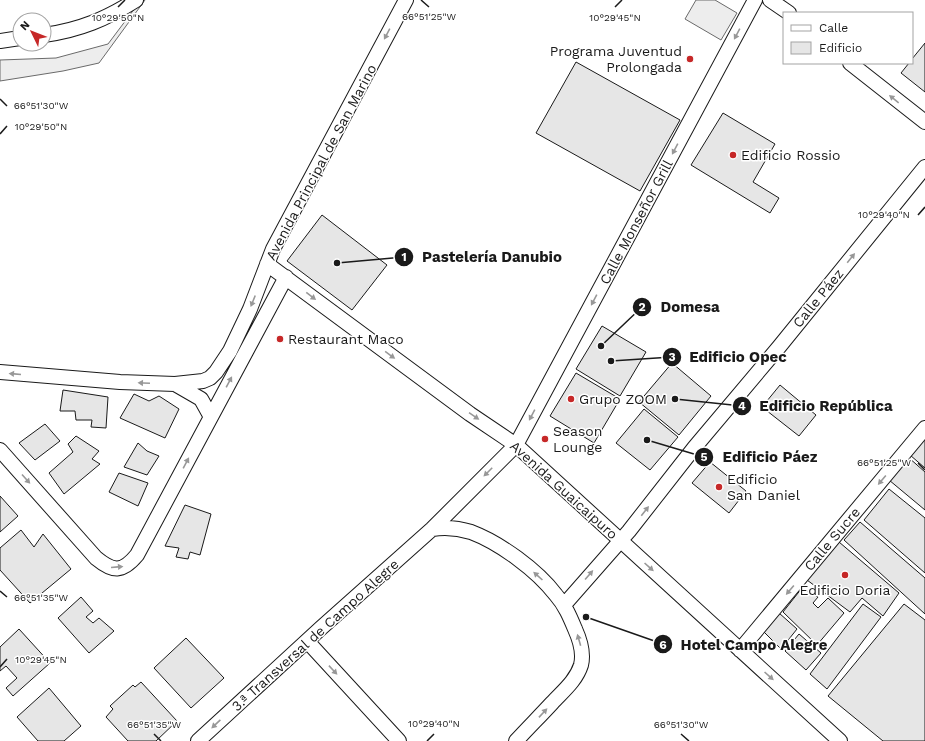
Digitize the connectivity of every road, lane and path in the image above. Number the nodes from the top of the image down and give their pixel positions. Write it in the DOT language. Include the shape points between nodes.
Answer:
graph roads {
  1 [pos="136,0"];
  2 [pos="406,0"];
  3 [pos="755,0"];
  4 [pos="770,0"];
  5 [pos="788,12"];
  6 [pos="52,34"];
  7 [pos="12,39"];
  8 [pos="0,41"];
  9 [pos="851,64"];
  10 [pos="925,122"];
  11 [pos="925,167"];
  12 [pos="267,264"];
  13 [pos="286,277"];
  14 [pos="0,372"];
  15 [pos="175,384"];
  16 [pos="211,417"];
  17 [pos="925,430"];
  18 [pos="516,445"];
  19 [pos="0,450"];
  20 [pos="432,529"];
  21 [pos="620,541"];
  22 [pos="564,605"];
  23 [pos="307,641"];
  24 [pos="740,650"];
  25 [pos="834,739"];
  26 [pos="198,741"];
  27 [pos="399,741"];
  28 [pos="516,741"];
  1 -- 6 [label="street" via="92,24"];
  2 -- 12 [label="street, Avenida Principal de San Marino, one-way"];
  3 -- 18 [label="street, Calle Monseñor Grill, one-way"];
  4 -- 5 [label="street"];
  7 -- 8 [label="street"];
  10 -- 9 [label="street, one-way"];
  21 -- 11 [label="street, Calle Páez, one-way"];
  12 -- 13 [label="street, Avenida Guaicaipuro"];
  12 -- 15 [label="street, Avenida Principal de San Marino, one-way" via="241,328 216,372 203,381"];
  16 -- 13 [label="street, Avenida Principal de San Marino, one-way"];
  13 -- 18 [label="street, Avenida Guaicaipuro, one-way" via="386,353"];
  15 -- 14 [label="street, Avenida Principal de San Marino, one-way"];
  15 -- 16 [label="street, Avenida Principal de San Marino" via="201,398"];
  19 -- 16 [label="street, Avenida Principal de San Marino, one-way" via="96,558 112,569 119,569 129,565 137,555"];
  17 -- 24 [label="street, Calle Sucre, one-way"];
  18 -- 20 [label="street, 3.ª Transversal de Campo Alegre, one-way"];
  18 -- 21 [label="street, Avenida Guaicaipuro"];
  22 -- 20 [label="street, one-way" via="535,573 498,545 470,532 448,527"];
  20 -- 23 [label="street, 3.ª Transversal de Campo Alegre"];
  22 -- 21 [label="street, Calle Páez, one-way"];
  21 -- 24 [label="street, Avenida Guaicaipuro, one-way"];
  28 -- 22 [label="street, one-way" via="575,678 581,664 582,650 579,638"];
  23 -- 26 [label="street, 3.ª Transversal de Campo Alegre, one-way"];
  23 -- 27 [label="street, one-way"];
  24 -- 25 [label="street, Avenida Guaicaipuro, one-way"];
}
